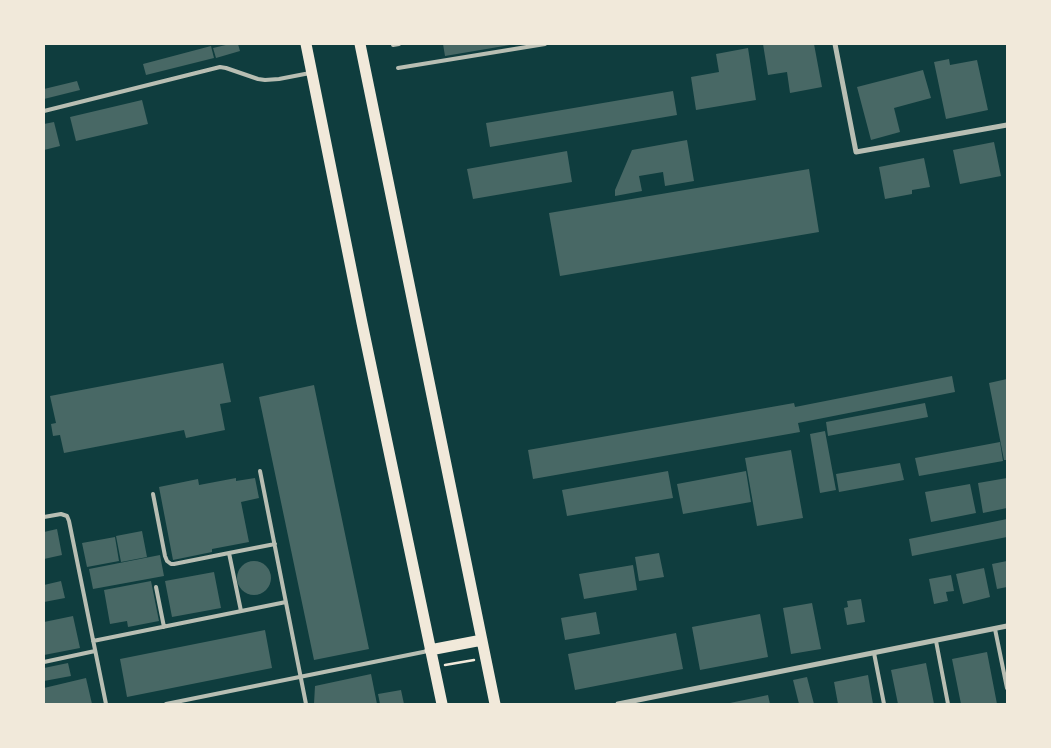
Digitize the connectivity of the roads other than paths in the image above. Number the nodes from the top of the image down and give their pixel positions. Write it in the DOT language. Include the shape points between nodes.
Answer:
graph roads {
  1 [pos="306,44"];
  2 [pos="360,44"];
  3 [pos="545,44"];
  4 [pos="834,44"];
  5 [pos="398,68"];
  6 [pos="312,73"];
  7 [pos="44,112"];
  8 [pos="1007,124"];
  9 [pos="260,471"];
  10 [pos="152,494"];
  11 [pos="44,517"];
  12 [pos="275,544"];
  13 [pos="230,553"];
  14 [pos="156,587"];
  15 [pos="286,602"];
  16 [pos="241,611"];
  17 [pos="1007,626"];
  18 [pos="164,627"];
  19 [pos="995,629"];
  20 [pos="482,640"];
  21 [pos="93,641"];
  22 [pos="936,641"];
  23 [pos="430,650"];
  24 [pos="95,651"];
  25 [pos="874,653"];
  26 [pos="44,662"];
  27 [pos="301,676"];
  28 [pos="1007,688"];
  29 [pos="106,704"];
  30 [pos="166,704"];
  31 [pos="306,704"];
  32 [pos="442,704"];
  33 [pos="495,704"];
  34 [pos="618,704"];
  35 [pos="884,704"];
  36 [pos="948,704"];
  1 -- 6 [label="main road"];
  2 -- 20 [label="main road"];
  3 -- 5 [label="lane"];
  4 -- 8 [label="street" via="856,152"];
  6 -- 7 [label="lane" via="265,80 220,67"];
  6 -- 23 [label="main road"];
  9 -- 12 [label="lane"];
  10 -- 13 [label="lane" via="167,561 174,564"];
  11 -- 21 [label="lane" via="61,514 69,521"];
  12 -- 13 [label="lane"];
  12 -- 15 [label="lane"];
  13 -- 16 [label="lane"];
  14 -- 18 [label="lane"];
  15 -- 16 [label="lane"];
  15 -- 27 [label="lane"];
  16 -- 18 [label="lane"];
  17 -- 19 [label="street"];
  18 -- 21 [label="lane"];
  19 -- 22 [label="street"];
  19 -- 28 [label="lane"];
  20 -- 23 [label="main road"];
  20 -- 33 [label="main road"];
  21 -- 24 [label="lane"];
  22 -- 25 [label="street"];
  22 -- 36 [label="lane"];
  23 -- 27 [label="lane"];
  23 -- 32 [label="main road"];
  24 -- 26 [label="lane"];
  24 -- 29 [label="lane"];
  25 -- 34 [label="street"];
  25 -- 35 [label="lane"];
  27 -- 30 [label="lane"];
  27 -- 31 [label="lane"];
}
